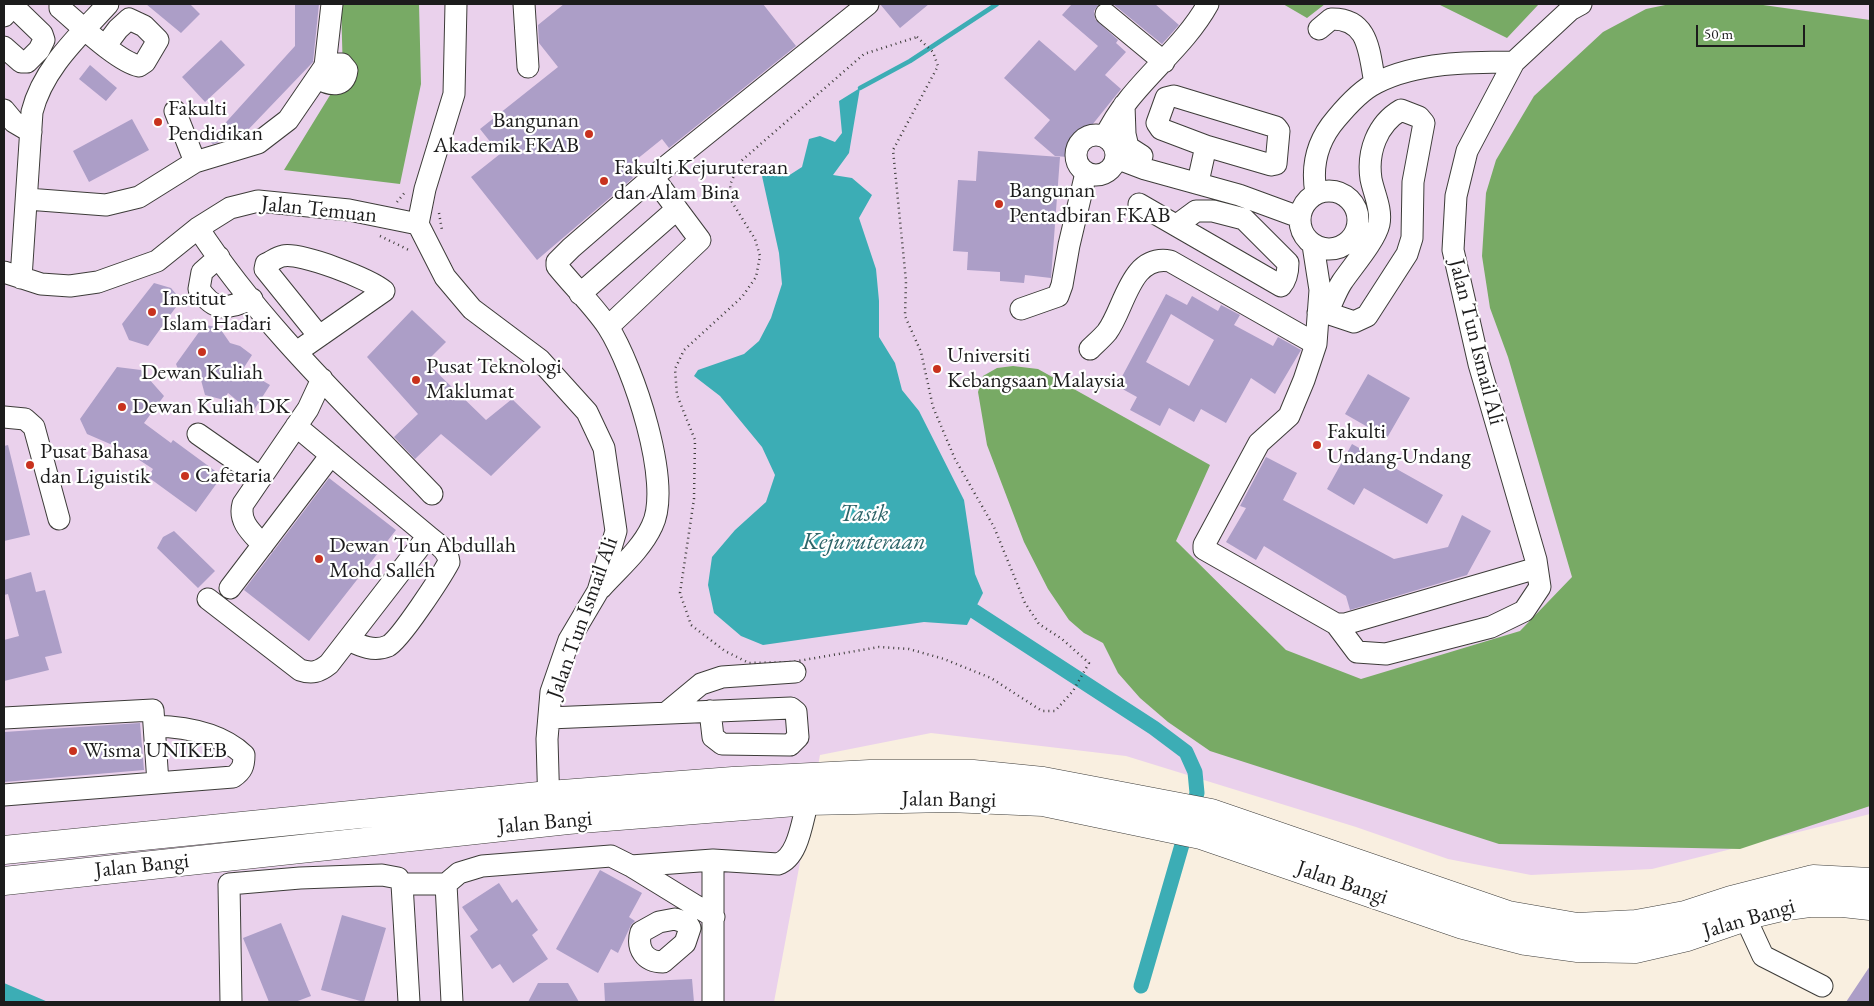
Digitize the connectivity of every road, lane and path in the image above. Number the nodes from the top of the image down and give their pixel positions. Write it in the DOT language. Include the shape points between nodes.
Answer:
graph roads {
  1 [pos="60,4"];
  2 [pos="108,4"];
  3 [pos="332,4"];
  4 [pos="456,4"];
  5 [pos="524,4"];
  6 [pos="868,4"];
  7 [pos="1208,4"];
  8 [pos="1581,4"];
  9 [pos="10,7"];
  10 [pos="1106,14"];
  11 [pos="1319,29"];
  12 [pos="85,30"];
  13 [pos="106,46"];
  14 [pos="4,47"];
  15 [pos="1164,62"];
  16 [pos="1514,62"];
  17 [pos="528,67"];
  18 [pos="1382,81"];
  19 [pos="1124,105"];
  20 [pos="4,110"];
  21 [pos="1401,110"];
  22 [pos="175,111"];
  23 [pos="31,132"];
  24 [pos="1105,137"];
  25 [pos="1206,146"];
  26 [pos="1116,158"];
  27 [pos="195,162"];
  28 [pos="1147,164"];
  29 [pos="1086,173"];
  30 [pos="1199,176"];
  31 [pos="653,177"];
  32 [pos="27,199"];
  33 [pos="1313,201"];
  34 [pos="1251,202"];
  35 [pos="1139,204"];
  36 [pos="677,209"];
  37 [pos="418,224"];
  38 [pos="1177,225"];
  39 [pos="198,228"];
  40 [pos="1313,244"];
  41 [pos="1340,248"];
  42 [pos="219,257"];
  43 [pos="13,275"];
  44 [pos="1320,290"];
  45 [pos="580,294"];
  46 [pos="252,299"];
  47 [pos="1021,309"];
  48 [pos="1322,313"];
  49 [pos="608,327"];
  50 [pos="319,336"];
  51 [pos="1316,344"];
  52 [pos="1090,349"];
  53 [pos="298,352"];
  54 [pos="322,379"];
  55 [pos="4,417"];
  56 [pos="296,426"];
  57 [pos="198,434"];
  58 [pos="331,455"];
  59 [pos="261,478"];
  60 [pos="432,494"];
  61 [pos="59,519"];
  62 [pos="428,536"];
  63 [pos="263,545"];
  64 [pos="1537,568"];
  65 [pos="230,588"];
  66 [pos="598,591"];
  67 [pos="208,599"];
  68 [pos="1336,624"];
  69 [pos="348,640"];
  70 [pos="1086,671"];
  71 [pos="795,672"];
  72 [pos="710,711"];
  73 [pos="666,713"];
  74 [pos="4,718"];
  75 [pos="549,718"];
  76 [pos="155,726"];
  77 [pos="158,783"];
  78 [pos="4,795"];
  79 [pos="549,795"];
  80 [pos="808,801"];
  81 [pos="1173,816"];
  82 [pos="550,822"];
  83 [pos="1206,824"];
  84 [pos="4,850"];
  85 [pos="713,860"];
  86 [pos="631,866"];
  87 [pos="4,881"];
  88 [pos="1870,882"];
  89 [pos="402,884"];
  90 [pos="446,884"];
  91 [pos="1870,906"];
  92 [pos="714,917"];
  93 [pos="1745,917"];
  94 [pos="690,928"];
  95 [pos="1822,986"];
  96 [pos="230,1002"];
  97 [pos="408,1002"];
  98 [pos="452,1002"];
  99 [pos="713,1002"];
  1 -- 12 [label="street" via="60,8"];
  2 -- 12 [label="street"];
  3 -- 27 [label="street" via="321,71 288,120 258,143"];
  4 -- 37 [label="street" via="454,94 425,189"];
  5 -- 17 [label="street"];
  6 -- 31 [label="street"];
  7 -- 15 [label="street"];
  8 -- 16 [label="street, Jalan Tun Ismail Ali" via="1570,10"];
  9 -- 14 [label="street" via="42,34 44,40 27,62 21,62"];
  10 -- 15 [label="street"];
  11 -- 18 [label="street" via="1331,18 1346,18 1362,32"];
  12 -- 13 [label="street"];
  12 -- 23 [label="street" via="37,92"];
  15 -- 19 [label="street"];
  16 -- 18 [label="street" via="1433,66"];
  16 -- 64 [label="street, Jalan Tun Ismail Ali" via="1467,151 1456,196 1453,250 1475,348"];
  18 -- 21 [label="street"];
  18 -- 33 [label="street" via="1345,108 1327,129 1314,159"];
  19 -- 24 [label="street"];
  19 -- 28 [label="street" via="1128,147"];
  20 -- 23 [label="street" via="14,122"];
  21 -- 48 [label="street" via="1391,115 1376,134 1370,161 1378,224 1361,256"];
  21 -- 48 [label="street" via="1419,117 1424,123 1413,182 1412,238 1407,254 1367,316 1354,322"];
  22 -- 27 [label="street"];
  23 -- 32 [label="street"];
  24 -- 26 [label="street" via="1114,145"];
  24 -- 29 [label="street" via="1090,136 1078,145 1075,156 1078,166"];
  25 -- 25 [label="street" via="1274,165 1279,131 1276,126 1174,96 1166,98 1156,123 1161,129"];
  25 -- 30 [label="street"];
  26 -- 28 [label="street"];
  26 -- 29 [label="street" via="1113,167 1105,173 1096,176"];
  27 -- 32 [label="street" via="139,197 106,205"];
  28 -- 30 [label="street"];
  29 -- 47 [label="street" via="1058,296"];
  30 -- 34 [label="street"];
  31 -- 36 [label="street"];
  31 -- 45 [label="street" via="560,258 557,266"];
  32 -- 43 [label="street"];
  33 -- 34 [label="street"];
  33 -- 40 [label="street" via="1302,232"];
  33 -- 41 [label="street" via="1344,195 1354,204 1358,217 1356,230"];
  34 -- 38 [label="street" via="1213,211 1196,211"];
  34 -- 38 [label="street" via="1288,262 1288,274 1281,286"];
  35 -- 38 [label="street"];
  36 -- 45 [label="street"];
  36 -- 49 [label="street" via="698,236 698,244"];
  37 -- 39 [label="street, Jalan Temuan" via="349,210 258,201 230,208"];
  37 -- 66 [label="street, Jalan Tun Ismail Ali" via="445,277 472,309 540,360 587,412 604,448 616,532"];
  39 -- 42 [label="street"];
  39 -- 43 [label="street, Jalan Temuan" via="157,261 98,282 70,286 41,284"];
  40 -- 41 [label="street" via="1325,249"];
  40 -- 44 [label="street"];
  41 -- 44 [label="street"];
  42 -- 46 [label="street"];
  42 -- 46 [label="street" via="202,272 199,289 208,303 223,308"];
  44 -- 48 [label="street"];
  45 -- 49 [label="street"];
  46 -- 53 [label="street"];
  48 -- 51 [label="street"];
  49 -- 66 [label="street" via="638,391 658,479 658,508 640,545"];
  50 -- 50 [label="street" via="384,291 323,263 283,256 266,264 265,269"];
  50 -- 53 [label="street"];
  51 -- 52 [label="street" via="1170,261 1160,259 1141,268 1107,332"];
  51 -- 68 [label="street" via="1289,416 1258,443 1204,545 1207,552"];
  53 -- 54 [label="street"];
  54 -- 56 [label="street"];
  54 -- 60 [label="street" via="347,409"];
  55 -- 61 [label="street" via="24,418 34,427"];
  56 -- 58 [label="street"];
  56 -- 59 [label="street"];
  57 -- 59 [label="street"];
  58 -- 62 [label="street"];
  58 -- 63 [label="street"];
  59 -- 63 [label="street" via="241,511 248,529"];
  62 -- 69 [label="street"];
  62 -- 69 [label="street" via="444,550 449,562 394,642 376,649"];
  63 -- 65 [label="street"];
  64 -- 68 [label="street"];
  64 -- 68 [label="street, Jalan Tun Ismail Ali" via="1540,587 1524,611 1491,627 1386,654 1357,652"];
  66 -- 75 [label="street, Jalan Tun Ismail Ali" via="569,640 551,692"];
  67 -- 69 [label="street" via="300,670 310,673 329,664"];
  70 -- 70 [label="path" via="1089,663 1040,624 1025,603 994,527 954,458 933,407 921,352 905,316 906,281 893,150 938,66 933,52 918,37 864,54 740,162 730,185 732,202 755,239 760,256 756,277 742,297 684,350 675,369 678,395 695,440 694,500 680,593 691,624 725,652 749,663 792,662 880,648 909,649 991,678 1042,711 1055,710"];
  71 -- 73 [label="street" via="715,679 701,684"];
  72 -- 73 [label="street"];
  73 -- 75 [label="street"];
  74 -- 76 [label="street" via="149,710 155,713"];
  75 -- 79 [label="street, Jalan Tun Ismail Ali"];
  76 -- 77 [label="street"];
  76 -- 77 [label="street" via="184,727 234,746 244,755 244,765 233,777"];
  77 -- 78 [label="street"];
  79 -- 81 [label="main road, Jalan Bangi" via="733,780 870,774 973,774 1043,781"];
  79 -- 82 [label="street, Jalan Tun Ismail Ali"];
  79 -- 84 [label="main road, Jalan Bangi"];
  80 -- 81 [label="main road, Jalan Bangi" via="950,798 1043,802"];
  80 -- 82 [label="main road, Jalan Bangi"];
  80 -- 85 [label="street" via="787,861 778,864"];
  81 -- 83 [label="main road, Jalan Bangi"];
  82 -- 87 [label="main road, Jalan Bangi"];
  83 -- 88 [label="main road, Jalan Bangi" via="1508,915 1577,927 1636,924 1685,915 1813,879"];
  83 -- 93 [label="main road, Jalan Bangi" via="1463,925 1525,941 1576,948 1635,949 1687,937"];
  85 -- 86 [label="street"];
  85 -- 92 [label="street"];
  86 -- 90 [label="street" via="611,856 482,866 459,873"];
  86 -- 92 [label="street"];
  89 -- 90 [label="street"];
  89 -- 96 [label="street" via="398,878 382,875 228,884"];
  89 -- 97 [label="street"];
  90 -- 98 [label="street"];
  91 -- 93 [label="main road, Jalan Bangi" via="1811,903"];
  92 -- 94 [label="street"];
  92 -- 99 [label="street"];
  93 -- 95 [label="street" via="1763,956"];
}
